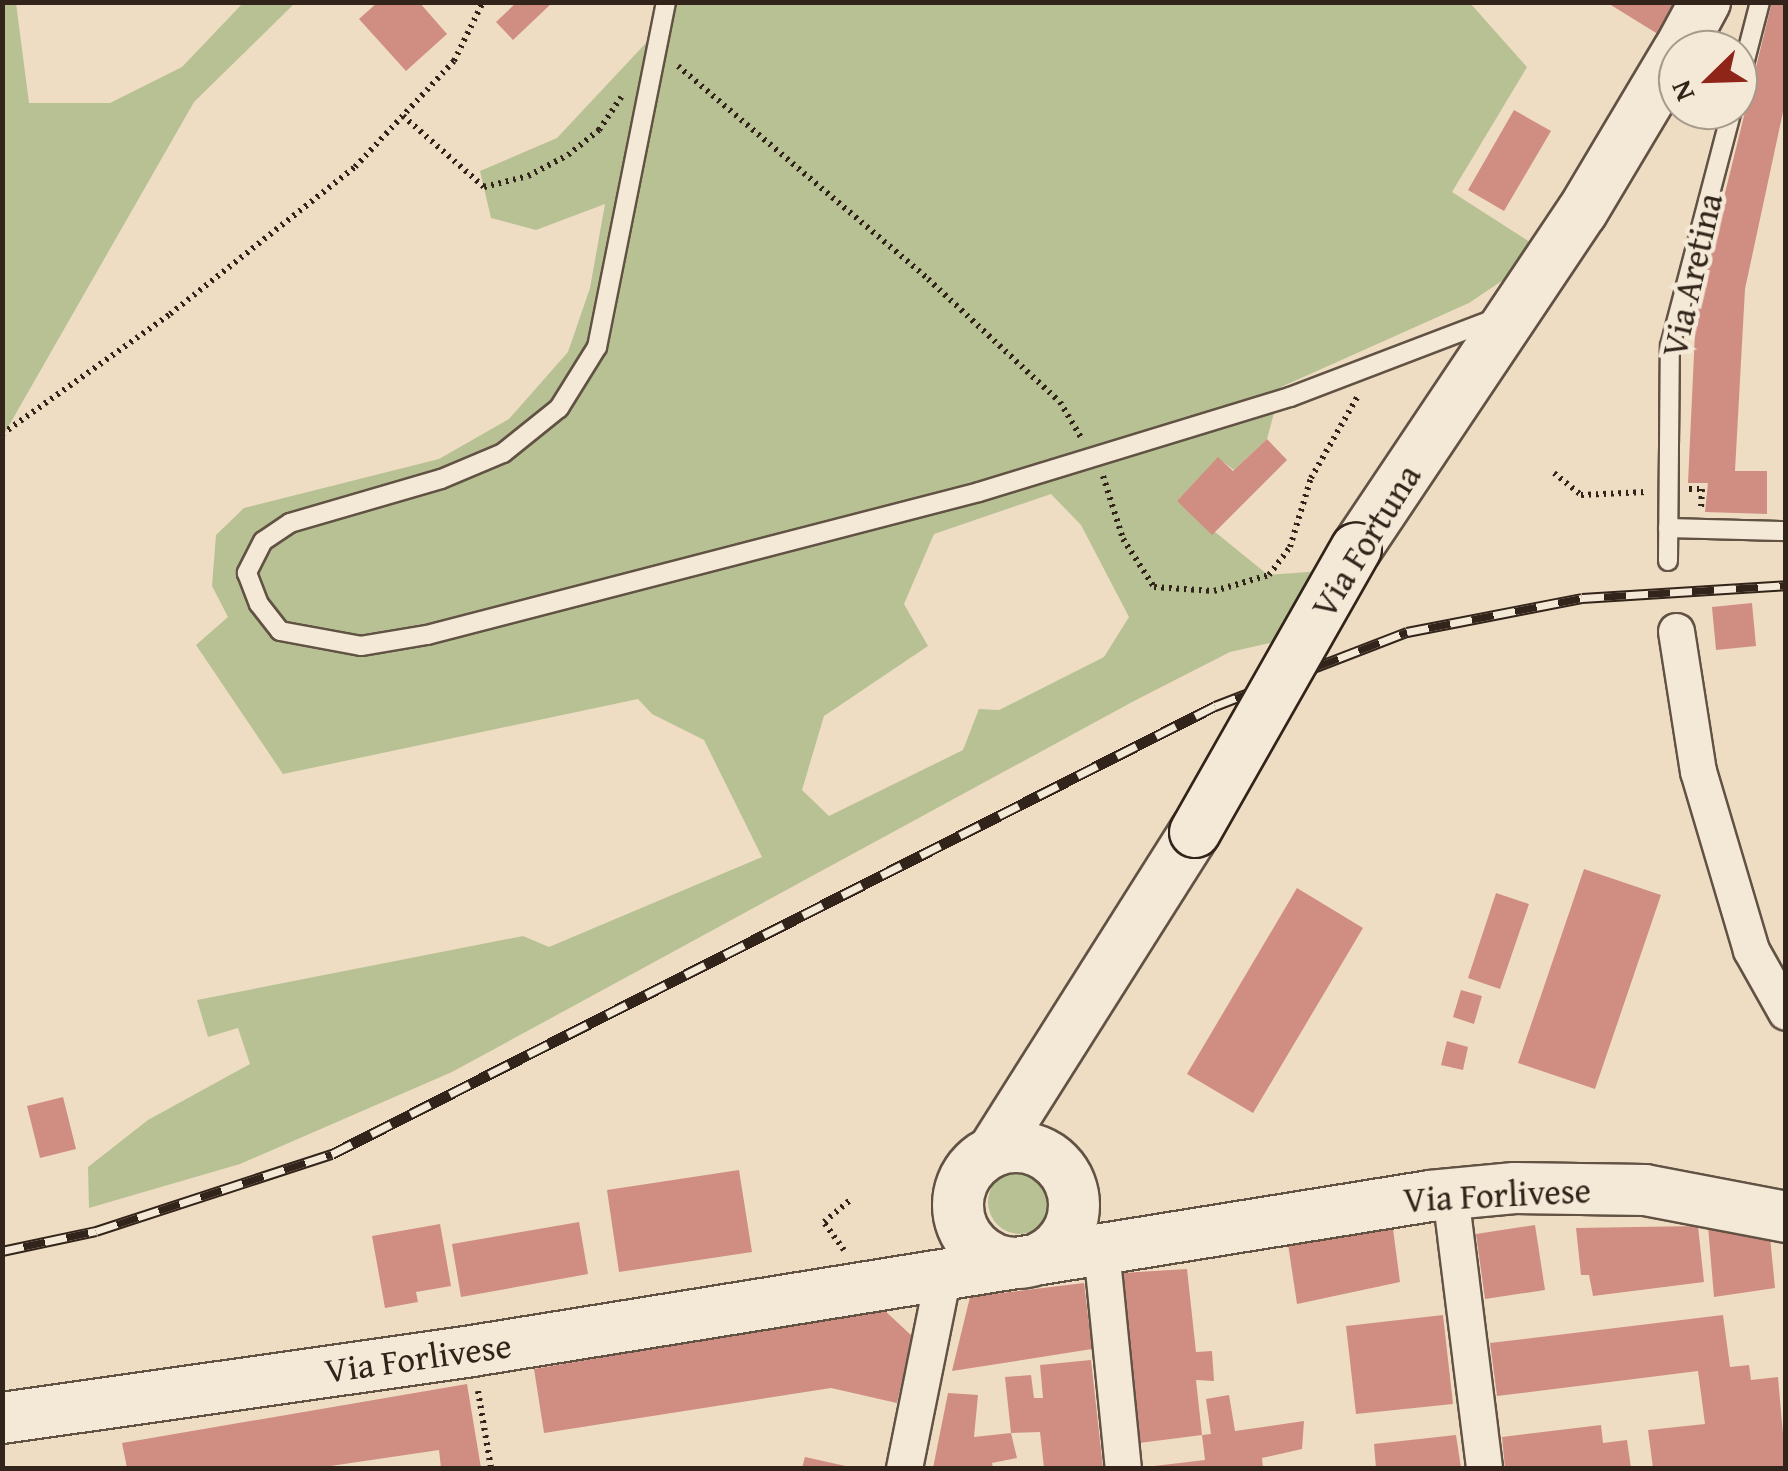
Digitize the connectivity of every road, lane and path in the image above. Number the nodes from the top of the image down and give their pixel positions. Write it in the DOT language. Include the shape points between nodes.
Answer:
graph roads {
  1 [pos="483,2"];
  2 [pos="666,2"];
  3 [pos="1705,2"];
  4 [pos="1760,2"];
  5 [pos="1690,30"];
  6 [pos="1753,30"];
  7 [pos="656,49"];
  8 [pos="652,70"];
  9 [pos="1658,83"];
  10 [pos="403,116"];
  11 [pos="1727,130"];
  12 [pos="1516,310"];
  13 [pos="1376,364"];
  14 [pos="2,434"];
  15 [pos="1086,448"];
  16 [pos="1095,462"];
  17 [pos="1554,473"];
  18 [pos="1646,494"];
  19 [pos="1668,528"];
  20 [pos="1786,532"];
  21 [pos="1668,562"];
  22 [pos="1676,631"];
  23 [pos="1786,1012"];
  24 [pos="1064,1037"];
  25 [pos="993,1151"];
  26 [pos="1065,1181"];
  27 [pos="1450,1194"];
  28 [pos="850,1200"];
  29 [pos="958,1206"];
  30 [pos="1786,1217"];
  31 [pos="1208,1228"];
  32 [pos="1101,1250"];
  33 [pos="1036,1260"];
  34 [pos="842,1276"];
  35 [pos="943,1276"];
  36 [pos="2,1418"];
  37 [pos="484,1424"];
  38 [pos="492,1468"];
  39 [pos="904,1468"];
  40 [pos="1123,1468"];
  41 [pos="1484,1468"];
  1 -- 10 [label="path" via="454,61"];
  2 -- 7 [label="lane"];
  3 -- 5 [label="street, Via Fortuna"];
  4 -- 6 [label="lane"];
  7 -- 8 [label="lane"];
  7 -- 15 [label="path" via="812,176 1060,402"];
  8 -- 10 [label="path" via="568,156 484,187"];
  8 -- 13 [label="lane" via="597,346 559,408 503,453 441,479 290,523 263,541 247,573 258,604 280,631 361,646 427,634 979,492"];
  9 -- 12 [label="street, Via Fortuna"];
  10 -- 14 [label="path" via="355,167 170,314"];
  11 -- 19 [label="lane, Via Aretina" via="1670,346"];
  12 -- 13 [label="lane"];
  12 -- 24 [label="street, Via Fortuna, bridge" via="1356,549 1195,832"];
  13 -- 16 [label="path" via="1311,478 1290,547 1268,576 1214,591 1154,587 1122,539"];
  17 -- 18 [label="path" via="1580,495"];
  19 -- 20 [label="lane"];
  19 -- 21 [label="lane, Via Aretina"];
  22 -- 23 [label="street" via="1698,770 1751,950"];
  24 -- 25 [label="street, Via Fortuna"];
  24 -- 26 [label="street, Via Fortuna" via="1044,1090 1043,1120"];
  25 -- 26 [label="street, Via Forlivese" via="1019,1146"];
  25 -- 29 [label="street, Via Forlivese" via="968,1175"];
  26 -- 31 [label="street, Via Forlivese" via="1101,1215"];
  26 -- 33 [label="street" via="1065,1236"];
  27 -- 30 [label="street, Via Forlivese" via="1645,1190"];
  27 -- 31 [label="street, Via Forlivese"];
  27 -- 41 [label="street"];
  28 -- 34 [label="path" via="824,1222"];
  29 -- 33 [label="street, Via Forlivese" via="972,1243 990,1256 1012,1263"];
  29 -- 34 [label="street, Via Forlivese" via="928,1243 886,1272"];
  29 -- 35 [label="street"];
  31 -- 32 [label="street, Via Forlivese"];
  32 -- 33 [label="street, Via Forlivese"];
  32 -- 40 [label="street"];
  33 -- 35 [label="street, Via Forlivese"];
  34 -- 35 [label="street, Via Forlivese"];
  34 -- 36 [label="street, Via Forlivese"];
  35 -- 39 [label="street"];
  37 -- 38 [label="path"];
}
